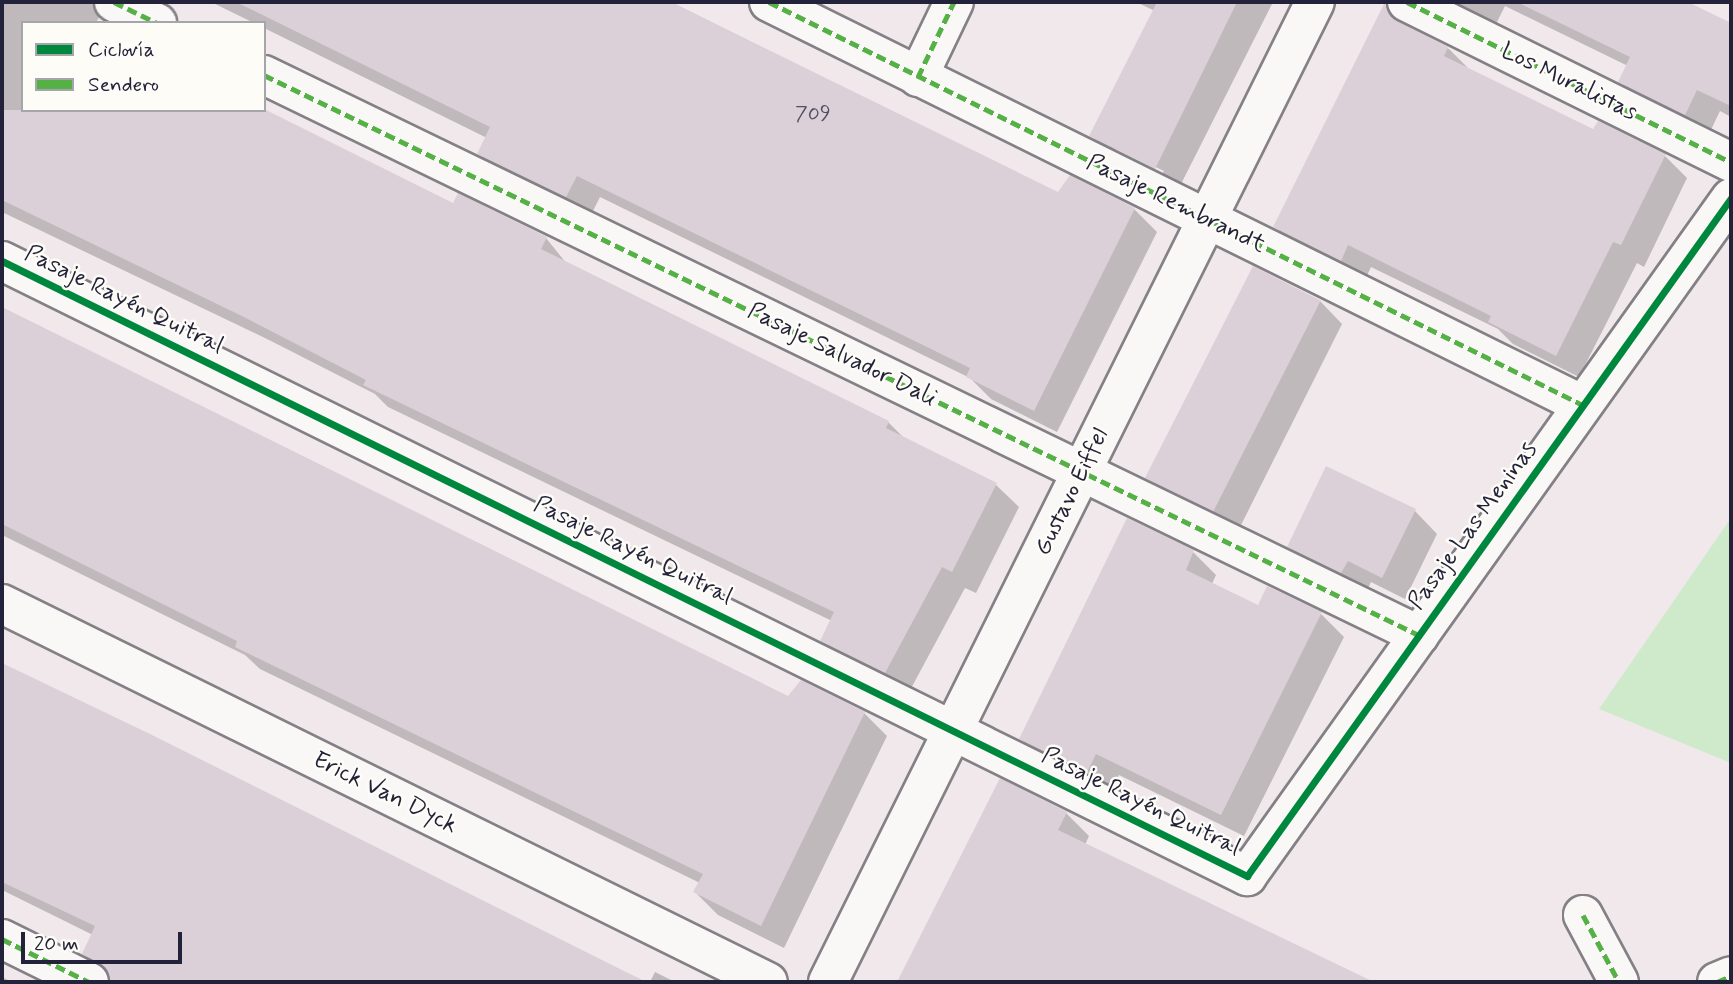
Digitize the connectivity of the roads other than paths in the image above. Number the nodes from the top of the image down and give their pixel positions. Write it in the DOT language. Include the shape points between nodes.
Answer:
graph roads {
  1 [pos="114,2"];
  2 [pos="769,2"];
  3 [pos="954,2"];
  4 [pos="1315,2"];
  5 [pos="1407,2"];
  6 [pos="153,21"];
  7 [pos="266,76"];
  8 [pos="918,76"];
  9 [pos="1731,162"];
  10 [pos="1731,198"];
  11 [pos="1207,220"];
  12 [pos="2,261"];
  13 [pos="1583,405"];
  14 [pos="1082,472"];
  15 [pos="2,604"];
  16 [pos="1419,635"];
  17 [pos="953,730"];
  18 [pos="1247,876"];
  19 [pos="1583,915"];
  20 [pos="2,939"];
  21 [pos="1731,976"];
  22 [pos="89,982"];
  23 [pos="768,982"];
  24 [pos="828,982"];
  25 [pos="1619,982"];
  26 [pos="1717,982"];
  1 -- 6 [label="street"];
  2 -- 8 [label="street, Pasaje Rembrandt"];
  3 -- 8 [label="street"];
  4 -- 11 [label="street, Gustavo Eiffel"];
  5 -- 9 [label="street, Los Muralistas"];
  7 -- 14 [label="street, Pasaje Salvador Dali"];
  8 -- 11 [label="street, Pasaje Rembrandt"];
  10 -- 13 [label="street, Pasaje Las Meninas"];
  11 -- 13 [label="street, Pasaje Rembrandt"];
  11 -- 14 [label="street, Gustavo Eiffel"];
  12 -- 17 [label="street, Pasaje Rayén Quitral"];
  13 -- 16 [label="street, Pasaje Las Meninas"];
  14 -- 16 [label="street, Pasaje Salvador Dali"];
  14 -- 17 [label="street, Gustavo Eiffel"];
  15 -- 23 [label="street, Erick Van Dyck"];
  16 -- 18 [label="street, Pasaje Las Meninas"];
  17 -- 18 [label="street, Pasaje Rayén Quitral"];
  17 -- 24 [label="street, Gustavo Eiffel"];
  19 -- 25 [label="street"];
  20 -- 22 [label="street"];
  21 -- 26 [label="street"];
}
